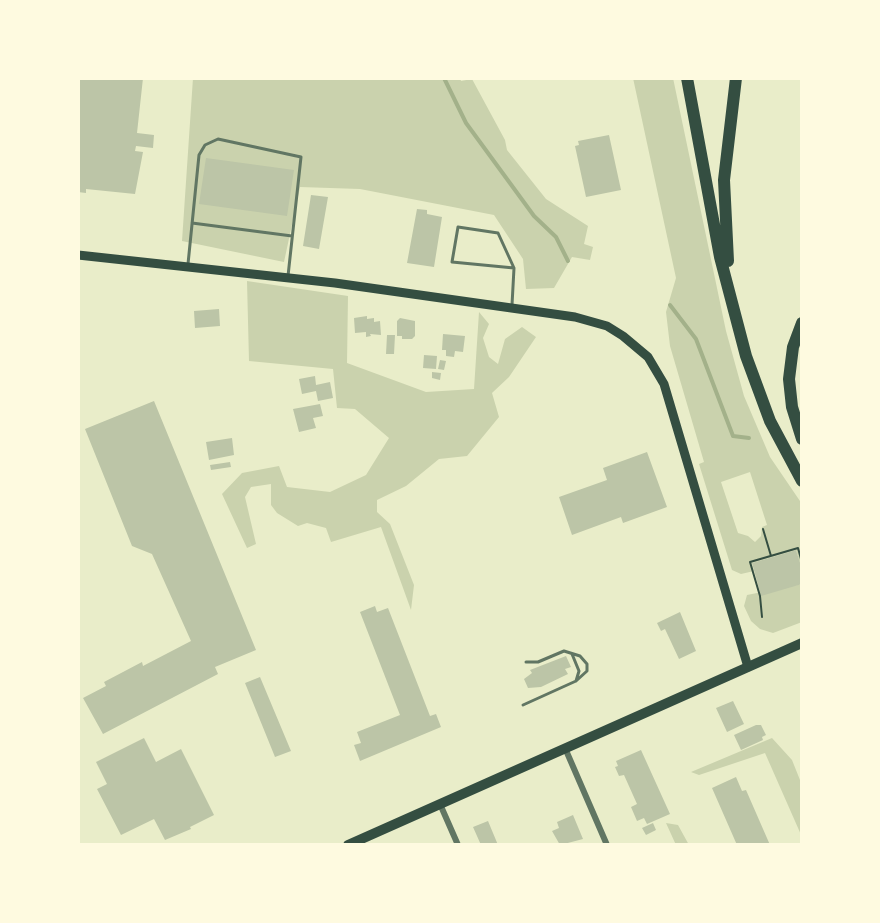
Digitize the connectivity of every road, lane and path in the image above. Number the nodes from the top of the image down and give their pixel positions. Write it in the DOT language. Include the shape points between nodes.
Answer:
graph roads {
  1 [pos="687,78"];
  2 [pos="736,78"];
  3 [pos="192,223"];
  4 [pos="292,236"];
  5 [pos="78,255"];
  6 [pos="187,267"];
  7 [pos="514,267"];
  8 [pos="287,278"];
  9 [pos="729,280"];
  10 [pos="512,308"];
  11 [pos="802,323"];
  12 [pos="802,439"];
  13 [pos="802,481"];
  14 [pos="763,528"];
  15 [pos="771,556"];
  16 [pos="801,560"];
  17 [pos="762,617"];
  18 [pos="802,643"];
  19 [pos="571,652"];
  20 [pos="526,662"];
  21 [pos="748,667"];
  22 [pos="576,681"];
  23 [pos="523,705"];
  24 [pos="565,748"];
  25 [pos="440,804"];
  26 [pos="348,845"];
  27 [pos="458,845"];
  28 [pos="608,845"];
  1 -- 9 [label="highway" via="720,257"];
  2 -- 9 [label="highway" via="724,180"];
  3 -- 4 [label="lane"];
  3 -- 4 [label="lane" via="199,155 205,145 218,139 301,157"];
  3 -- 6 [label="lane"];
  4 -- 8 [label="lane"];
  5 -- 6 [label="main road"];
  6 -- 8 [label="main road"];
  7 -- 7 [label="lane" via="498,233 458,227 452,262"];
  7 -- 10 [label="lane"];
  8 -- 10 [label="main road"];
  9 -- 13 [label="highway" via="754,378 770,421"];
  10 -- 21 [label="main road" via="607,326 635,345 657,371"];
  11 -- 12 [label="highway" via="793,347 789,379"];
  14 -- 15 [label="path"];
  15 -- 16 [label="path" via="798,548"];
  15 -- 17 [label="path" via="750,562"];
  18 -- 21 [label="main road"];
  19 -- 20 [label="lane"];
  19 -- 22 [label="lane" via="577,664"];
  19 -- 22 [label="lane" via="587,664 587,671"];
  21 -- 24 [label="main road"];
  22 -- 23 [label="lane"];
  24 -- 25 [label="main road"];
  24 -- 28 [label="street"];
  25 -- 26 [label="main road"];
  25 -- 27 [label="street"];
}
